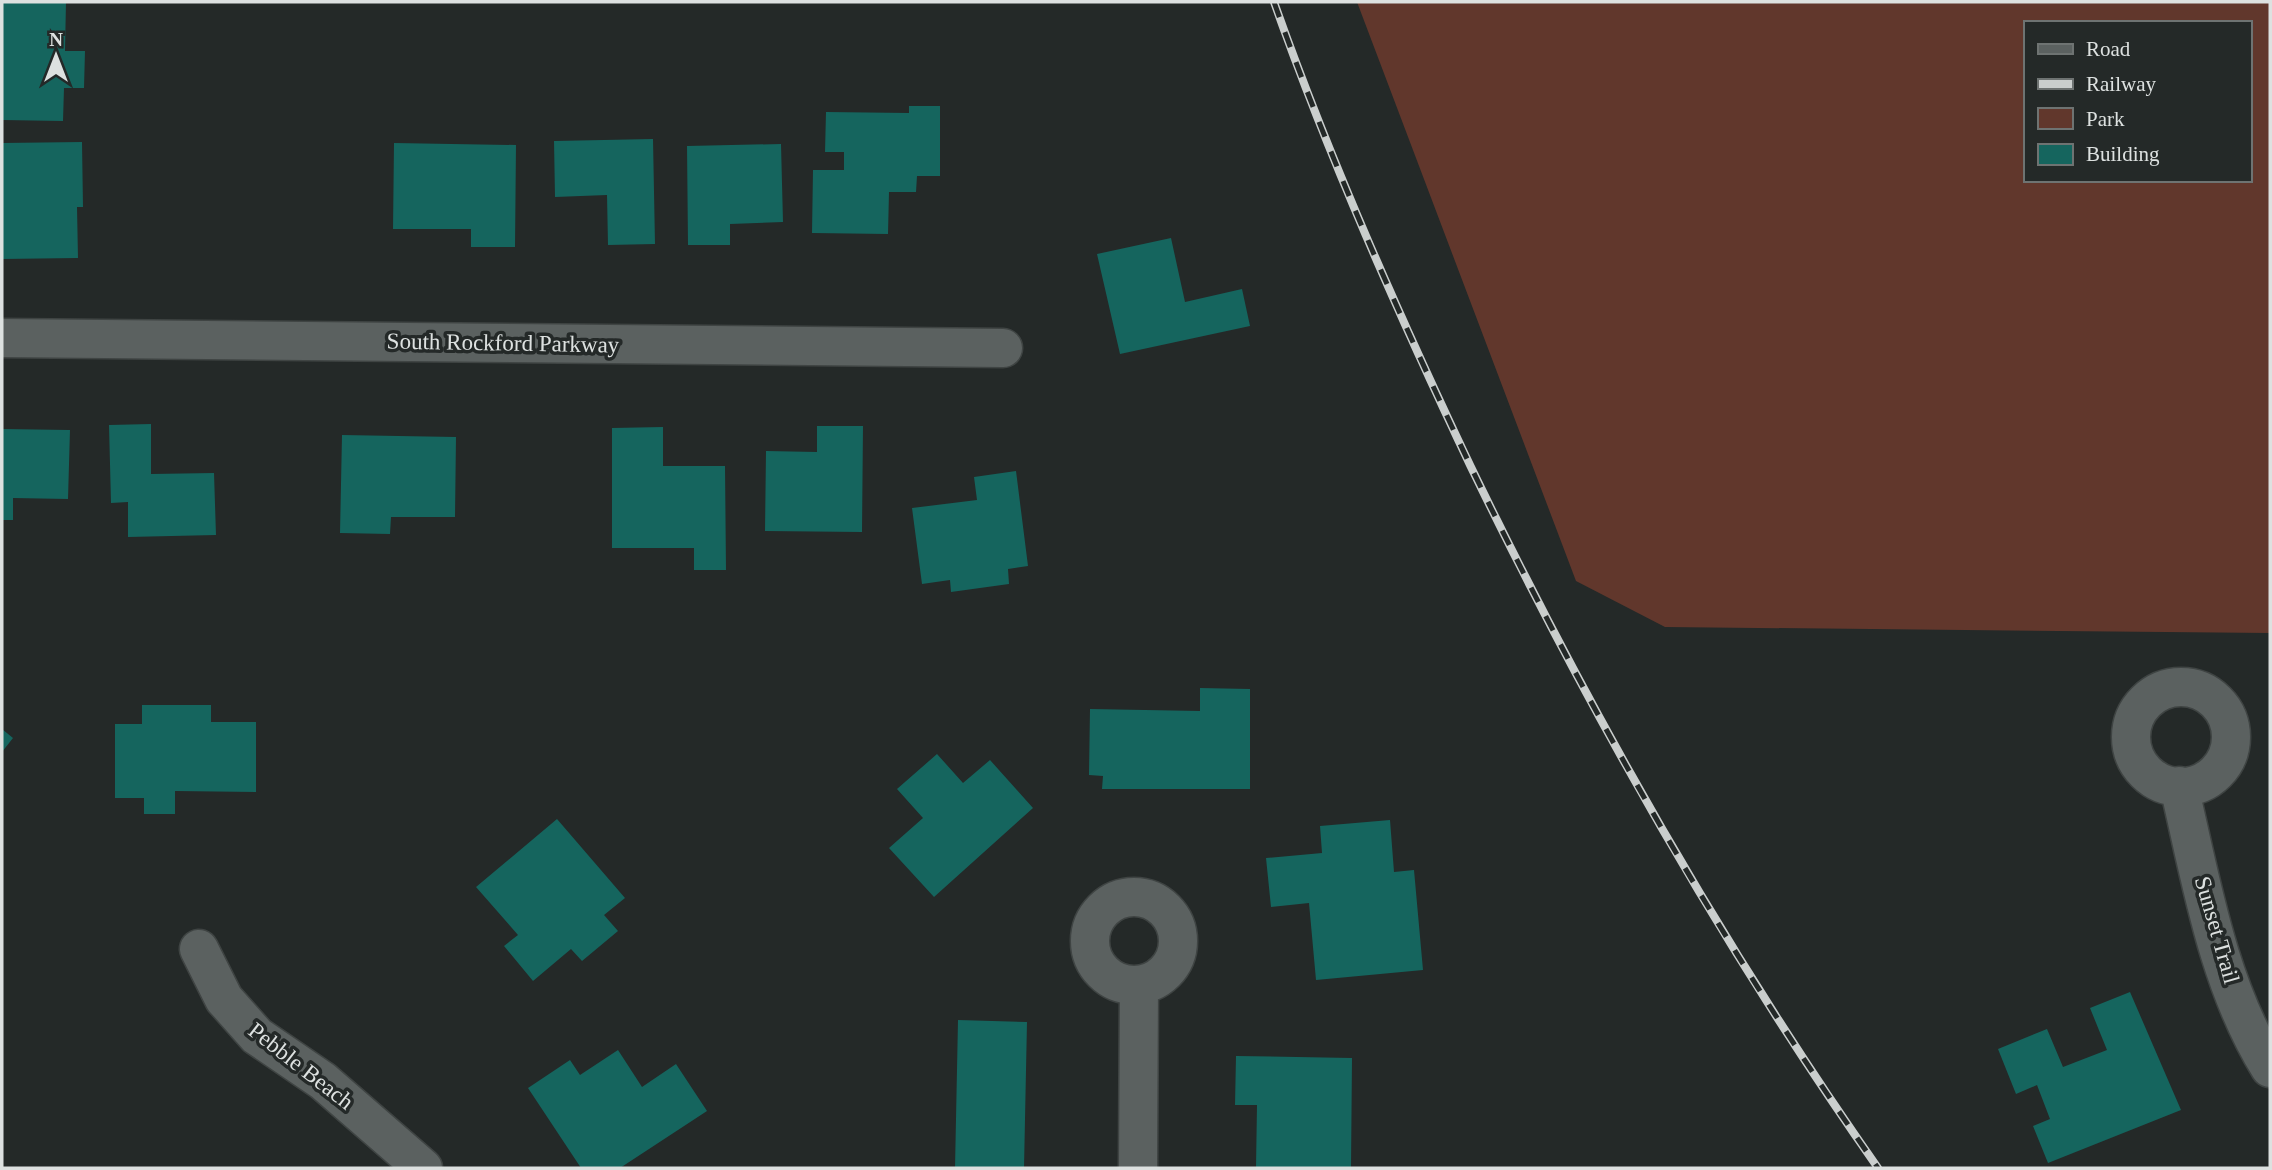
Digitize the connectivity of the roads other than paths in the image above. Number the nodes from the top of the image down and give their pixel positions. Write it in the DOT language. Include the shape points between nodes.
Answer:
graph roads {
  1 [pos="2,338"];
  2 [pos="1003,348"];
  3 [pos="2179,786"];
  4 [pos="199,949"];
  5 [pos="1139,985"];
  6 [pos="2270,1068"];
  7 [pos="423,1168"];
  8 [pos="1138,1168"];
  1 -- 2 [label="street, South Rockford Parkway"];
  3 -- 6 [label="street, Sunset Trail" via="2228,979"];
  4 -- 7 [label="street, Pebble Beach" via="224,999 257,1036 323,1082"];
  5 -- 8 [label="street"];
}
